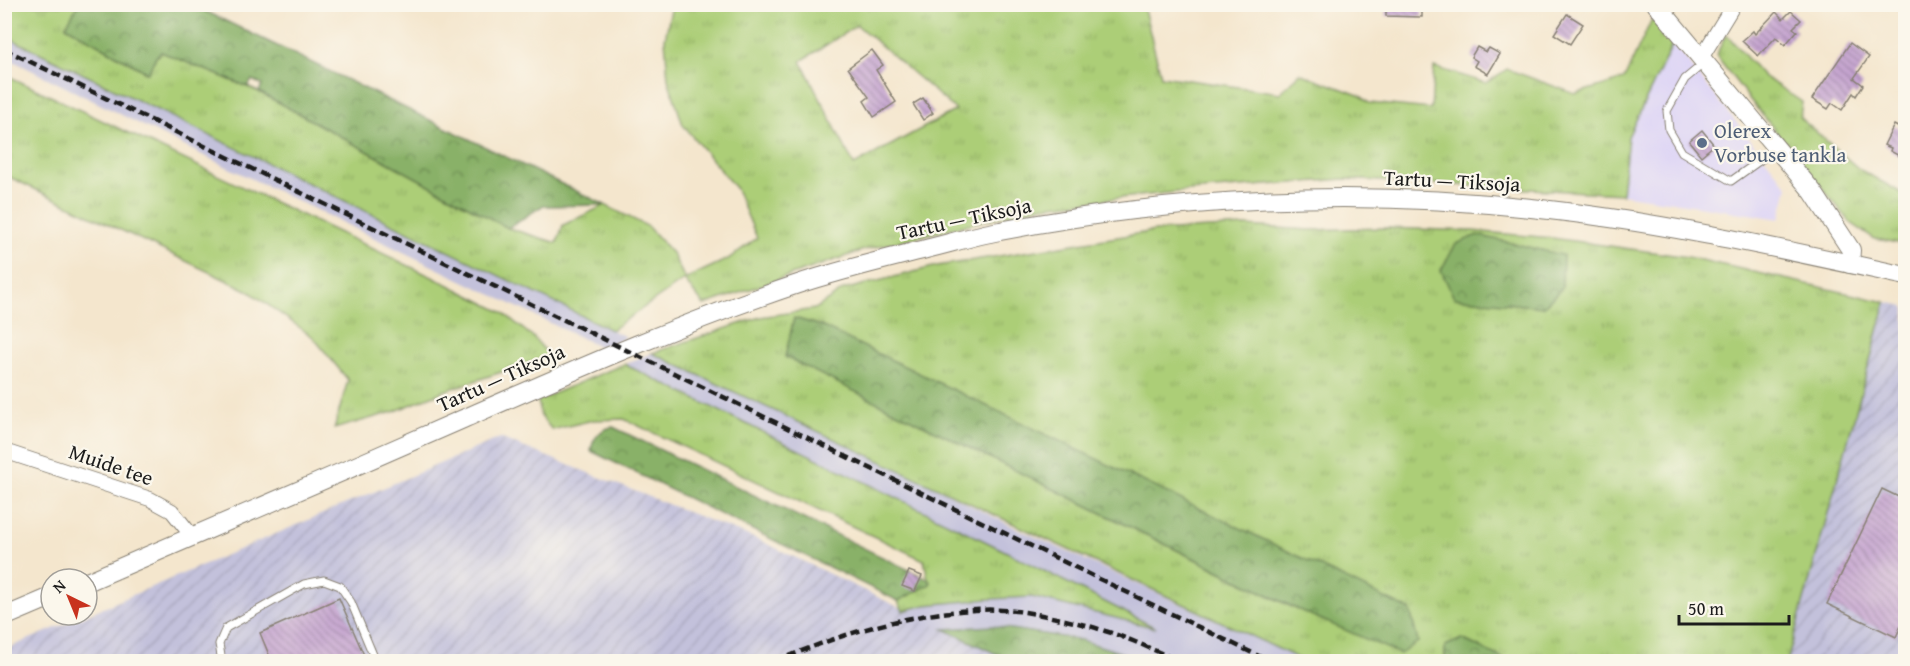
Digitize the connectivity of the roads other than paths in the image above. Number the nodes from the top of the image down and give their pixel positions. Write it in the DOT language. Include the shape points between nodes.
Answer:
graph roads {
  1 [pos="1656,4"];
  2 [pos="1734,4"];
  3 [pos="1702,60"];
  4 [pos="1776,149"];
  5 [pos="1850,264"];
  6 [pos="1905,276"];
  7 [pos="4,451"];
  8 [pos="192,536"];
  9 [pos="99,577"];
  10 [pos="39,602"];
  11 [pos="4,617"];
  12 [pos="222,662"];
  13 [pos="376,662"];
  1 -- 3 [label="main road"];
  2 -- 3 [label="street"];
  3 -- 4 [label="main road"];
  3 -- 4 [label="lane" via="1685,79 1667,111 1669,130 1682,152 1731,181"];
  4 -- 5 [label="main road" via="1828,214 1851,250"];
  5 -- 6 [label="main road, Tartu — Tiksoja"];
  5 -- 8 [label="main road, Tartu — Tiksoja" via="1632,221 1529,208 1410,200 1301,199 1193,205 999,231 866,263 763,296 573,370"];
  7 -- 8 [label="street, Muide tee" via="150,499 172,511"];
  8 -- 9 [label="main road, Tartu — Tiksoja"];
  10 -- 11 [label="main road"];
  12 -- 13 [label="lane" via="219,644 226,628 304,584 324,580 339,585 351,602"];
}
